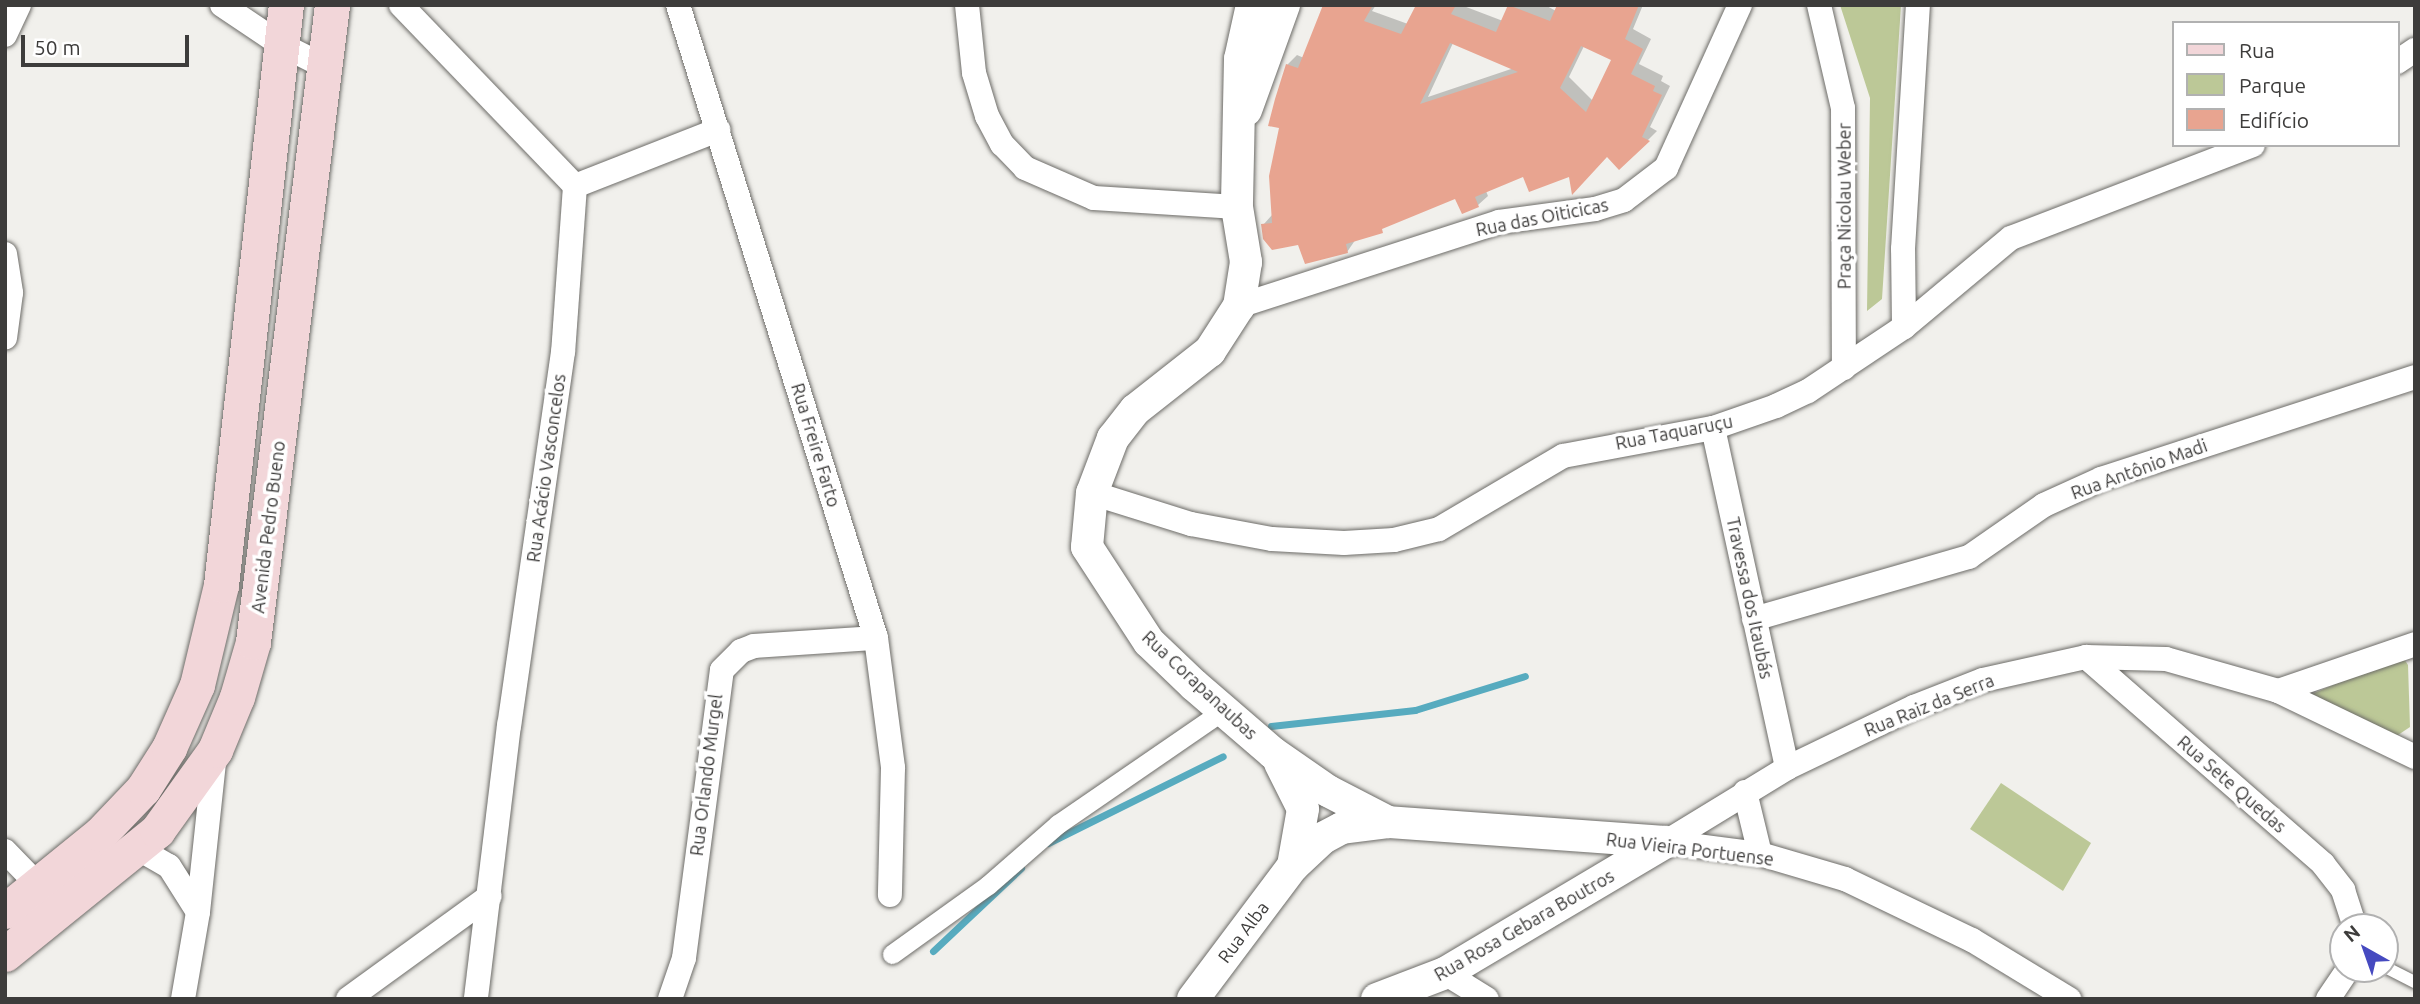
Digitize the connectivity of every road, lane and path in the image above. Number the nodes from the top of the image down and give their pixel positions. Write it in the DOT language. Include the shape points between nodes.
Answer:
graph roads {
  1 [pos="19,5"];
  2 [pos="222,5"];
  3 [pos="286,5"];
  4 [pos="332,5"];
  5 [pos="401,5"];
  6 [pos="678,5"];
  7 [pos="967,5"];
  8 [pos="1252,5"];
  9 [pos="1284,5"];
  10 [pos="1740,5"];
  11 [pos="1819,5"];
  12 [pos="1918,5"];
  13 [pos="5,35"];
  14 [pos="280,44"];
  15 [pos="2415,50"];
  16 [pos="2399,61"];
  17 [pos="324,66"];
  18 [pos="718,131"];
  19 [pos="1237,131"];
  20 [pos="2248,147"];
  21 [pos="575,186"];
  22 [pos="1237,207"];
  23 [pos="5,254"];
  24 [pos="1239,306"];
  25 [pos="1904,327"];
  26 [pos="5,338"];
  27 [pos="1844,368"];
  28 [pos="2415,377"];
  29 [pos="1713,428"];
  30 [pos="1092,493"];
  31 [pos="1754,619"];
  32 [pos="876,638"];
  33 [pos="2415,644"];
  34 [pos="2086,657"];
  35 [pos="2278,691"];
  36 [pos="1224,710"];
  37 [pos="215,750"];
  38 [pos="1273,752"];
  39 [pos="2415,757"];
  40 [pos="1787,768"];
  41 [pos="1745,792"];
  42 [pos="1388,822"];
  43 [pos="1600,837"];
  44 [pos="1666,842"];
  45 [pos="139,849"];
  46 [pos="5,851"];
  47 [pos="1760,854"];
  48 [pos="1293,866"];
  49 [pos="1620,870"];
  50 [pos="38,886"];
  51 [pos="890,895"];
  52 [pos="489,896"];
  53 [pos="5,911"];
  54 [pos="198,912"];
  55 [pos="2350,913"];
  56 [pos="5,954"];
  57 [pos="892,954"];
  58 [pos="1445,973"];
  59 [pos="2399,974"];
  60 [pos="2415,982"];
  61 [pos="2339,983"];
  62 [pos="183,999"];
  63 [pos="348,999"];
  64 [pos="476,999"];
  65 [pos="670,999"];
  66 [pos="1194,999"];
  67 [pos="1377,999"];
  68 [pos="1487,999"];
  69 [pos="2070,999"];
  70 [pos="2328,999"];
  1 -- 13 [label="street"];
  2 -- 14 [label="street"];
  3 -- 14 [label="main road"];
  4 -- 17 [label="main road, Avenida Pedro Bueno"];
  5 -- 21 [label="street"];
  6 -- 18 [label="street, Rua Freire Farto"];
  7 -- 22 [label="street" via="974,73 987,116 1002,144 1025,168 1094,198"];
  8 -- 19 [label="street" via="1240,59"];
  9 -- 19 [label="street"];
  10 -- 24 [label="street, Rua das Oiticicas" via="1666,167 1624,201 1499,222"];
  11 -- 27 [label="street, Praça Nicolau Weber" via="1843,108"];
  12 -- 25 [label="street" via="1903,249"];
  14 -- 17 [label="street"];
  14 -- 50 [label="main road" via="221,584 197,685 169,748 143,789 100,834"];
  15 -- 16 [label="street"];
  17 -- 37 [label="main road, Avenida Pedro Bueno" via="253,642"];
  18 -- 21 [label="street"];
  18 -- 32 [label="street, Rua Freire Farto"];
  19 -- 22 [label="street"];
  20 -- 25 [label="street, Rua Taquaruçu" via="2011,238"];
  21 -- 52 [label="street, Rua Acácio Vasconcelos" via="563,352"];
  22 -- 24 [label="street" via="1246,262"];
  23 -- 26 [label="street" via="11,293"];
  24 -- 30 [label="street, Rua Corapanaubas" via="1210,351 1135,410 1113,438"];
  25 -- 27 [label="street, Rua Taquaruçu"];
  27 -- 29 [label="street, Rua Taquaruçu" via="1776,406"];
  28 -- 31 [label="street, Rua Antônio Madi" via="2101,479 2045,505 1969,557"];
  29 -- 30 [label="street, Rua Taquaruçu" via="1580,450 1438,529 1394,540 1272,539 1191,524"];
  29 -- 31 [label="street, Travessa dos Itaubás"];
  30 -- 36 [label="street, Rua Corapanaubas" via="1087,547 1123,608 1149,642"];
  31 -- 40 [label="street, Travessa dos Itaubás"];
  32 -- 51 [label="street, Rua Freire Farto" via="892,768"];
  32 -- 65 [label="street, Rua Orlando Murgel" via="754,646 741,651 722,670 684,958"];
  33 -- 35 [label="street"];
  34 -- 35 [label="street, Rua Raiz da Serra" via="2166,659"];
  34 -- 40 [label="street, Rua Raiz da Serra" via="1983,680 1914,707"];
  34 -- 55 [label="street, Rua Sete Quedas" via="2323,864 2343,890"];
  35 -- 39 [label="street, Rua Raiz da Serra"];
  36 -- 38 [label="street, Rua Corapanaubas"];
  36 -- 57 [label="street" via="1058,824 988,885"];
  37 -- 45 [label="main road, Avenida Pedro Bueno" via="186,797"];
  37 -- 54 [label="street"];
  38 -- 42 [label="street, Rua Corapanaubas" via="1328,791"];
  38 -- 48 [label="street, Rua Corapanaubas" via="1303,809"];
  40 -- 41 [label="street, Rua Raiz da Serra"];
  41 -- 44 [label="street, Rua Raiz da Serra"];
  41 -- 47 [label="street"];
  42 -- 43 [label="street, Rua Vieira Portuense"];
  42 -- 48 [label="street, Rua Vieira Portuense" via="1342,828 1323,838"];
  43 -- 44 [label="street, Rua Vieira Portuense"];
  43 -- 49 [label="street"];
  44 -- 47 [label="street, Rua Vieira Portuense"];
  44 -- 49 [label="street, Rua Rosa Gebara Boutros"];
  45 -- 54 [label="street" via="169,866"];
  45 -- 56 [label="main road, Avenida Pedro Bueno"];
  46 -- 50 [label="street"];
  47 -- 69 [label="street, Rua Vieira Portuense" via="1845,879 1904,904"];
  48 -- 66 [label="street, Rua Alba"];
  49 -- 58 [label="street, Rua Rosa Gebara Boutros"];
  50 -- 53 [label="main road"];
  52 -- 63 [label="street"];
  52 -- 64 [label="street, Rua Acácio Vasconcelos"];
  54 -- 62 [label="street"];
  58 -- 67 [label="street, Rua Rosa Gebara Boutros"];
  58 -- 68 [label="street"];
  59 -- 60 [label="lane"];
  61 -- 70 [label="street"];
}
